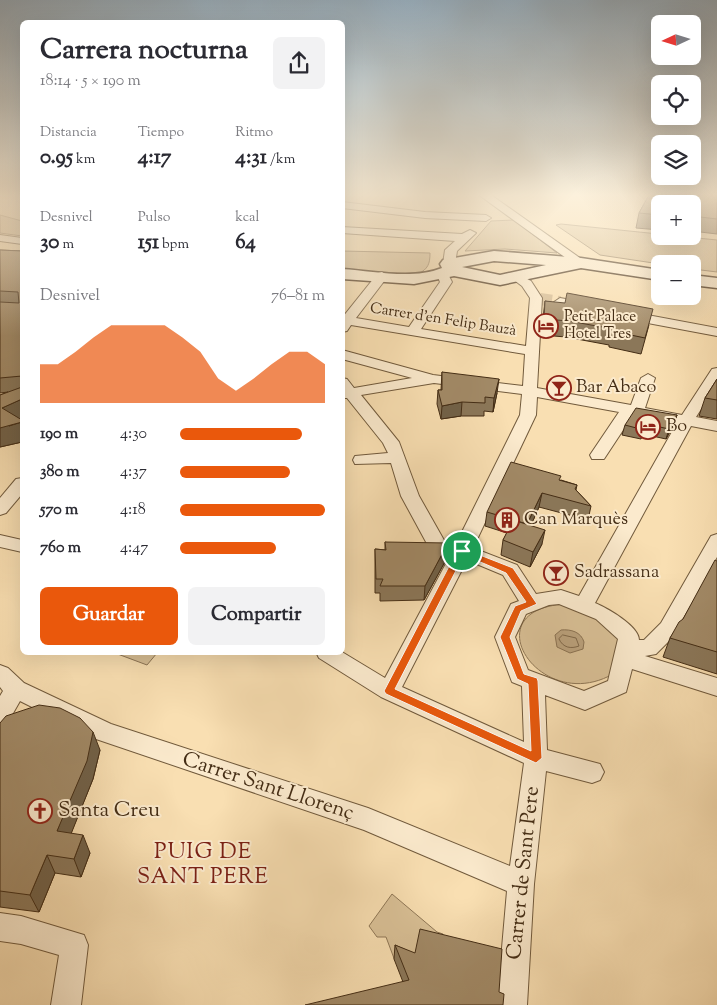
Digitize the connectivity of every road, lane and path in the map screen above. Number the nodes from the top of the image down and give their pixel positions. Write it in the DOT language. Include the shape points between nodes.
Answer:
graph roads {
  1 [pos="461,242"];
  2 [pos="551,242"];
  3 [pos="0,254"];
  4 [pos="20,255"];
  5 [pos="481,258"];
  6 [pos="507,258"];
  7 [pos="581,263"];
  8 [pos="448,270"];
  9 [pos="345,274"];
  10 [pos="651,274"];
  11 [pos="382,276"];
  12 [pos="484,277"];
  13 [pos="517,277"];
  14 [pos="701,281"];
  15 [pos="717,284"];
  16 [pos="560,302"];
  17 [pos="345,324"];
  18 [pos="717,332"];
  19 [pos="412,333"];
  20 [pos="532,351"];
  21 [pos="345,355"];
  22 [pos="717,372"];
  23 [pos="648,378"];
  24 [pos="434,380"];
  25 [pos="346,390"];
  26 [pos="530,391"];
  27 [pos="633,409"];
  28 [pos="688,419"];
  29 [pos="717,426"];
  30 [pos="598,455"];
  31 [pos="398,457"];
  32 [pos="361,460"];
  33 [pos="20,485"];
  34 [pos="0,509"];
  35 [pos="717,540"];
  36 [pos="0,541"];
  37 [pos="20,546"];
  38 [pos="462,551"];
  39 [pos="532,604"];
  40 [pos="584,606"];
  41 [pos="625,653"];
  42 [pos="331,655"];
  43 [pos="533,681"];
  44 [pos="8,682"];
  45 [pos="717,687"];
  46 [pos="389,691"];
  47 [pos="0,715"];
  48 [pos="536,758"];
  49 [pos="592,772"];
  50 [pos="521,884"];
  51 [pos="0,927"];
  52 [pos="66,1005"];
  53 [pos="512,1005"];
  1 -- 8 [label="street" via="451,250"];
  2 -- 7 [label="street"];
  3 -- 4 [label="street"];
  5 -- 6 [label="street"];
  5 -- 8 [label="street"];
  5 -- 12 [label="street" via="472,267 475,273"];
  6 -- 7 [label="street"];
  6 -- 13 [label="street" via="522,266 523,272"];
  7 -- 10 [label="street"];
  7 -- 13 [label="street"];
  8 -- 11 [label="street" via="418,278"];
  8 -- 12 [label="street"];
  8 -- 19 [label="street" via="446,282"];
  9 -- 11 [label="street"];
  11 -- 17 [label="street"];
  12 -- 13 [label="street" via="500,280"];
  13 -- 20 [label="street" via="538,299"];
  14 -- 15 [label="street"];
  16 -- 18 [label="street"];
  17 -- 19 [label="street, Carrer d'en Felip Bauzà"];
  19 -- 20 [label="street, Carrer d'en Felip Bauzà"];
  20 -- 26 [label="street"];
  21 -- 24 [label="street"];
  22 -- 28 [label="street"];
  23 -- 27 [label="street"];
  24 -- 25 [label="street"];
  24 -- 26 [label="street"];
  25 -- 31 [label="street" via="391,442"];
  26 -- 27 [label="street"];
  26 -- 38 [label="street" via="528,416"];
  27 -- 28 [label="street"];
  27 -- 30 [label="street"];
  28 -- 29 [label="street"];
  28 -- 40 [label="street"];
  31 -- 32 [label="street"];
  31 -- 38 [label="street" via="410,496 438,548"];
  33 -- 34 [label="street"];
  35 -- 41 [label="street" via="668,629 649,648"];
  36 -- 37 [label="street"];
  38 -- 39 [label="street" via="510,570"];
  38 -- 46 [label="street"];
  39 -- 40 [label="street" via="561,596"];
  39 -- 43 [label="street" via="518,609 505,637 520,676"];
  40 -- 41 [label="street" via="604,614 629,637"];
  41 -- 43 [label="street" via="618,686 585,701"];
  41 -- 45 [label="street"];
  42 -- 46 [label="street"];
  43 -- 48 [label="street, Carrer de Sant Pere"];
  44 -- 47 [label="street"];
  44 -- 50 [label="street, Carrer Sant Llorenç" via="104,732 368,820"];
  46 -- 48 [label="street"];
  48 -- 49 [label="street"];
  48 -- 50 [label="street, Carrer de Sant Pere"];
  50 -- 53 [label="street, Carrer de Sant Pere"];
  51 -- 52 [label="street" via="74,945"];
}
